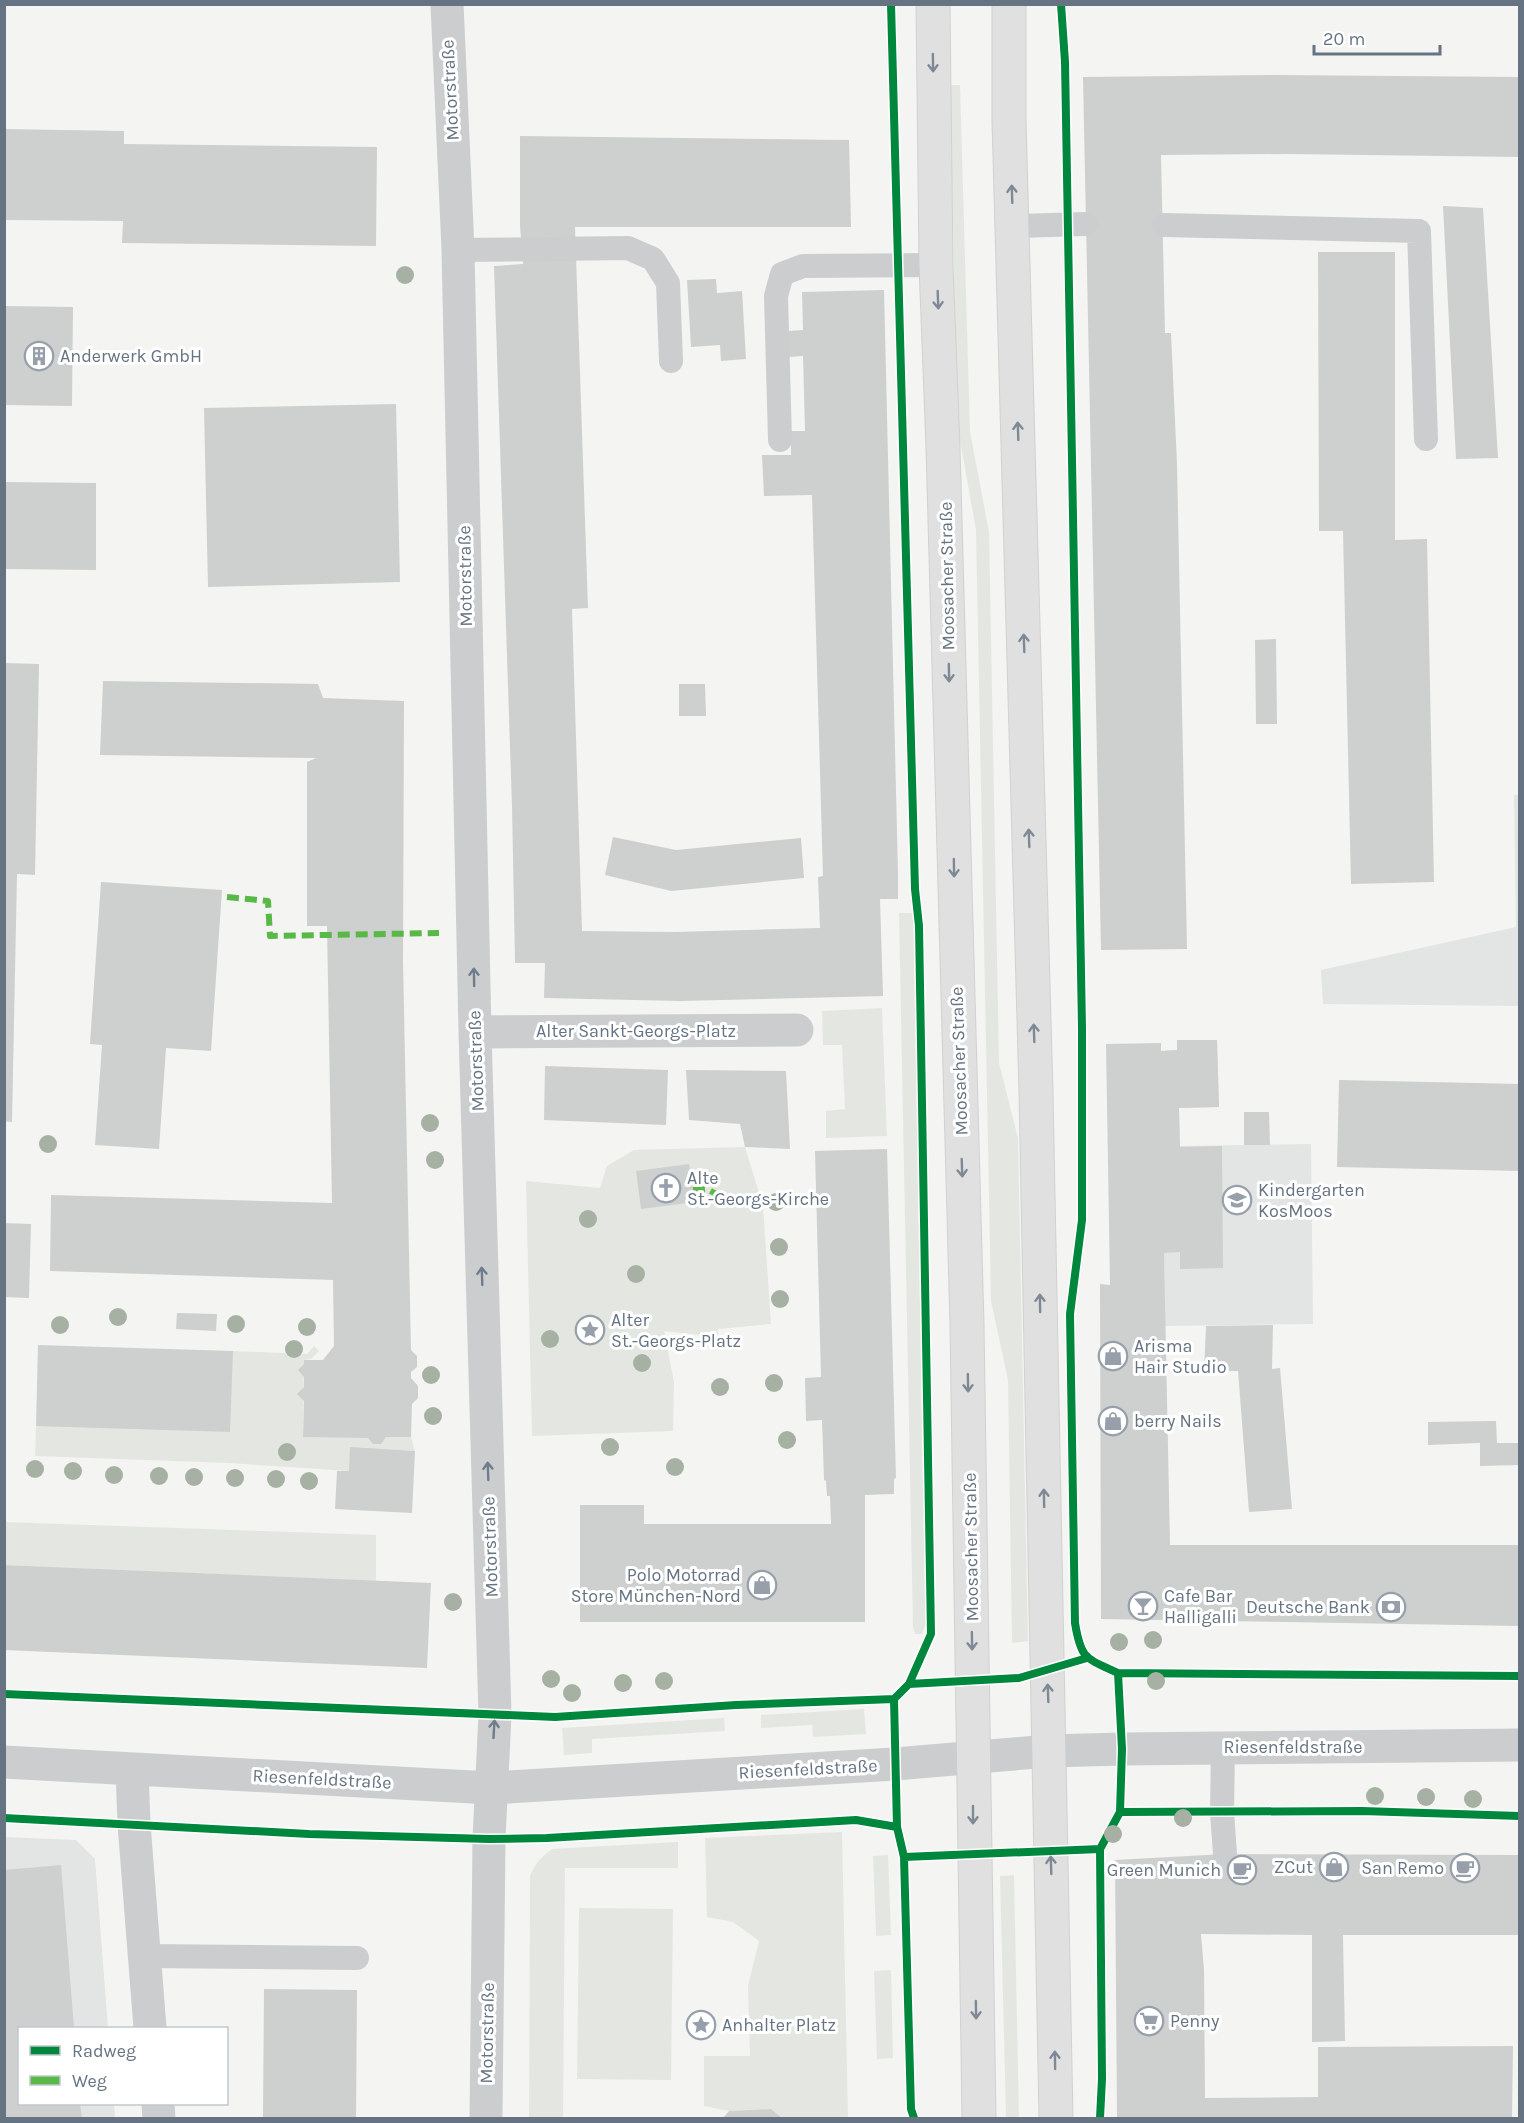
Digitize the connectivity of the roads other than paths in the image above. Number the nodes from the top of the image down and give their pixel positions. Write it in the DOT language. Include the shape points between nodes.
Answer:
graph roads {
  1 [pos="447,4"];
  2 [pos="933,4"];
  3 [pos="1009,4"];
  4 [pos="1086,224"];
  5 [pos="1164,225"];
  6 [pos="1012,226"];
  7 [pos="458,250"];
  8 [pos="936,265"];
  9 [pos="671,361"];
  10 [pos="1426,439"];
  11 [pos="780,440"];
  12 [pos="797,1030"];
  13 [pos="475,1032"];
  14 [pos="1520,1745"];
  15 [pos="1223,1748"];
  16 [pos="1049,1751"];
  17 [pos="973,1757"];
  18 [pos="4,1762"];
  19 [pos="132,1770"];
  20 [pos="491,1788"];
  21 [pos="1225,1854"];
  22 [pos="144,1956"];
  23 [pos="357,1958"];
  24 [pos="150,2027"];
  25 [pos="486,2118"];
  26 [pos="979,2118"];
  27 [pos="1056,2118"];
  1 -- 7 [label="street, Motorstraße"];
  2 -- 8 [label="main road, Moosacher Straße, one-way"];
  6 -- 3 [label="main road, one-way"];
  4 -- 6 [label="lane"];
  5 -- 10 [label="lane" via="1419,231"];
  16 -- 6 [label="main road, one-way"];
  7 -- 9 [label="lane" via="628,248 653,259 668,283"];
  13 -- 7 [label="street, Motorstraße, one-way"];
  8 -- 11 [label="lane" via="803,266 782,274 776,296"];
  8 -- 17 [label="main road, Moosacher Straße, one-way" via="967,1336"];
  12 -- 13 [label="street, Alter Sankt-Georgs-Platz"];
  20 -- 13 [label="street, Motorstraße, one-way" via="495,1715"];
  14 -- 15 [label="street, Riesenfeldstraße"];
  15 -- 16 [label="street, Riesenfeldstraße"];
  15 -- 21 [label="lane"];
  16 -- 17 [label="street, Riesenfeldstraße"];
  27 -- 16 [label="main road, one-way"];
  17 -- 20 [label="street, Riesenfeldstraße"];
  17 -- 26 [label="main road, Moosacher Straße, one-way"];
  18 -- 19 [label="street, Riesenfeldstraße"];
  19 -- 20 [label="street, Riesenfeldstraße"];
  19 -- 22 [label="street"];
  20 -- 25 [label="street, Motorstraße"];
  22 -- 23 [label="lane"];
  22 -- 24 [label="street"];
}
